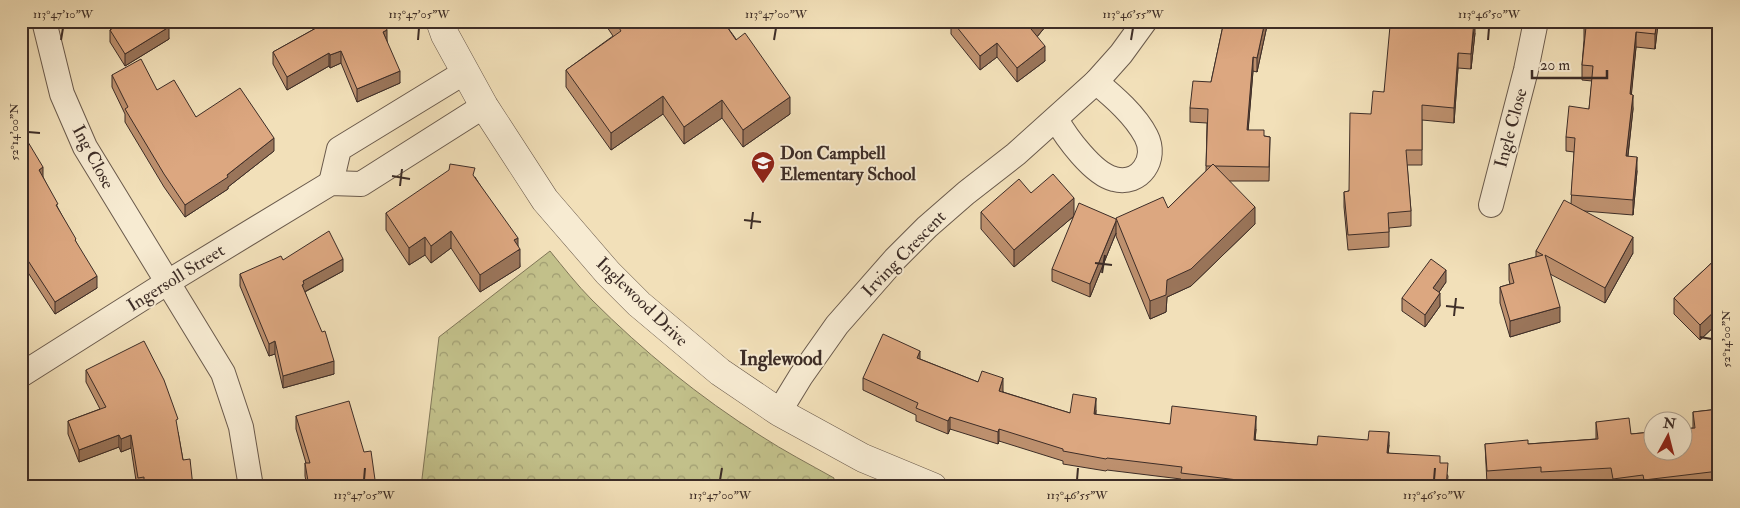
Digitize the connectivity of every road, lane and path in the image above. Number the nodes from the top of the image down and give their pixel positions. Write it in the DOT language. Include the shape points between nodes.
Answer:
graph roads {
  1 [pos="44,21"];
  2 [pos="440,21"];
  3 [pos="1145,21"];
  4 [pos="1536,21"];
  5 [pos="465,72"];
  6 [pos="1096,82"];
  7 [pos="484,106"];
  8 [pos="1056,119"];
  9 [pos="331,182"];
  10 [pos="1491,205"];
  11 [pos="168,282"];
  12 [pos="21,375"];
  13 [pos="779,412"];
  14 [pos="251,487"];
  15 [pos="933,487"];
  1 -- 11 [label="street, Ing Close" via="62,94 85,147"];
  2 -- 5 [label="street, Inglewood Drive"];
  3 -- 6 [label="street, Irving Crescent"];
  4 -- 10 [label="street, Ingle Close"];
  5 -- 7 [label="street, Inglewood Drive"];
  5 -- 9 [label="street" via="339,149"];
  6 -- 8 [label="street, Irving Crescent"];
  6 -- 8 [label="street" via="1135,120 1147,137 1151,153 1146,169 1132,179 1114,179 1096,169 1065,136"];
  7 -- 9 [label="street" via="360,184"];
  7 -- 13 [label="street, Inglewood Drive" via="545,200 608,274 700,356"];
  8 -- 13 [label="street, Irving Crescent" via="927,227 895,259 837,325"];
  9 -- 11 [label="street, Ingersoll Street"];
  11 -- 12 [label="street, Ingersoll Street"];
  11 -- 14 [label="street, Ing Close" via="223,373 241,427"];
  13 -- 15 [label="street, Inglewood Drive" via="863,458"];
}
